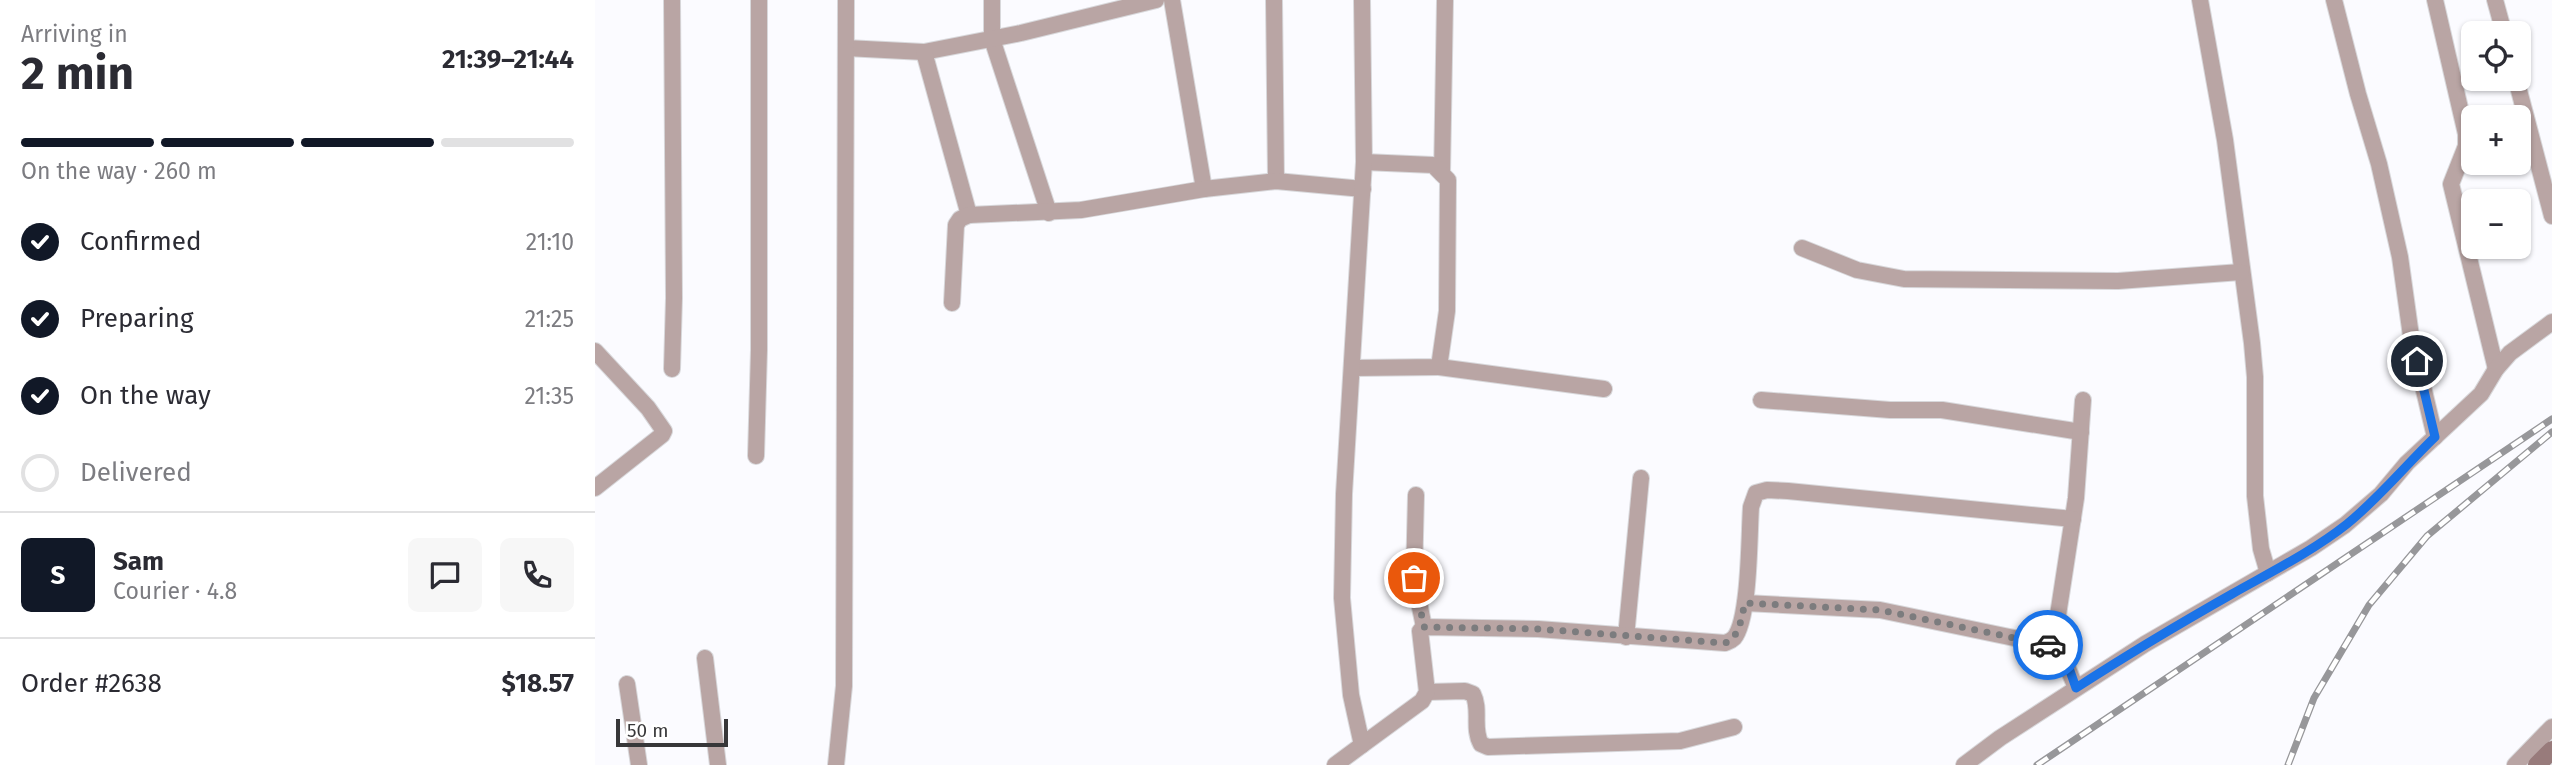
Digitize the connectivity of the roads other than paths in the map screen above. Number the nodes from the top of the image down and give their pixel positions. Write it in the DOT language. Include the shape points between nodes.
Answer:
graph roads {
  1 [pos="672,0"];
  2 [pos="758,0"];
  3 [pos="846,0"];
  4 [pos="1086,0"];
  5 [pos="1156,0"];
  6 [pos="1172,0"];
  7 [pos="1274,0"];
  8 [pos="1362,0"];
  9 [pos="1445,0"];
  10 [pos="2200,0"];
  11 [pos="2334,0"];
  12 [pos="2435,0"];
  13 [pos="2495,0"];
  14 [pos="986,2"];
  15 [pos="1086,17"];
  16 [pos="2501,21"];
  17 [pos="992,38"];
  18 [pos="846,48"];
  19 [pos="924,52"];
  20 [pos="2519,91"];
  21 [pos="1364,162"];
  22 [pos="1442,174"];
  23 [pos="1276,181"];
  24 [pos="1363,189"];
  25 [pos="1205,190"];
  26 [pos="1049,213"];
  27 [pos="969,215"];
  28 [pos="2552,216"];
  29 [pos="1801,248"];
  30 [pos="2241,272"];
  31 [pos="952,303"];
  32 [pos="2552,322"];
  33 [pos="595,351"];
  34 [pos="1439,367"];
  35 [pos="1352,368"];
  36 [pos="671,369"];
  37 [pos="2496,369"];
  38 [pos="1604,388"];
  39 [pos="1761,400"];
  40 [pos="2083,400"];
  41 [pos="2081,432"];
  42 [pos="2435,437"];
  43 [pos="756,456"];
  44 [pos="1641,478"];
  45 [pos="595,488"];
  46 [pos="1416,495"];
  47 [pos="2073,519"];
  48 [pos="2268,573"];
  49 [pos="1745,603"];
  50 [pos="1424,627"];
  51 [pos="1626,637"];
  52 [pos="2062,648"];
  53 [pos="705,658"];
  54 [pos="627,684"];
  55 [pos="2076,688"];
  56 [pos="1427,692"];
  57 [pos="1734,727"];
  58 [pos="2552,727"];
  59 [pos="1362,745"];
  60 [pos="2552,750"];
  61 [pos="639,765"];
  62 [pos="718,765"];
  63 [pos="836,765"];
  64 [pos="1335,765"];
  65 [pos="1964,765"];
  66 [pos="2515,765"];
  67 [pos="2537,765"];
  1 -- 36 [label="street"];
  2 -- 43 [label="street"];
  3 -- 18 [label="street"];
  4 -- 15 [label="street"];
  5 -- 15 [label="street"];
  6 -- 25 [label="street"];
  7 -- 23 [label="street"];
  8 -- 21 [label="street"];
  9 -- 22 [label="street"];
  10 -- 30 [label="street" via="2225,140"];
  11 -- 42 [label="street" via="2379,164"];
  12 -- 37 [label="street" via="2466,134 2451,184"];
  13 -- 16 [label="street"];
  14 -- 17 [label="street"];
  15 -- 17 [label="street"];
  17 -- 19 [label="street"];
  17 -- 26 [label="street"];
  18 -- 19 [label="street"];
  18 -- 63 [label="street" via="844,686"];
  19 -- 27 [label="street"];
  20 -- 28 [label="street"];
  21 -- 22 [label="street" via="1433,166"];
  21 -- 24 [label="street"];
  22 -- 34 [label="street" via="1448,180 1447,312"];
  23 -- 24 [label="street"];
  23 -- 25 [label="street"];
  24 -- 35 [label="street"];
  25 -- 26 [label="street"];
  26 -- 27 [label="street"];
  27 -- 31 [label="street" via="956,225"];
  29 -- 30 [label="street" via="1857,270 1904,279 2118,281"];
  30 -- 48 [label="street" via="2255,377 2255,496"];
  32 -- 37 [label="street"];
  33 -- 45 [label="street" via="664,431"];
  34 -- 35 [label="street"];
  34 -- 38 [label="street"];
  35 -- 59 [label="street" via="1342,598 1351,695"];
  37 -- 42 [label="street" via="2481,394"];
  39 -- 41 [label="street" via="1942,410"];
  40 -- 41 [label="street"];
  41 -- 47 [label="street"];
  42 -- 48 [label="street" via="2345,525"];
  44 -- 51 [label="street"];
  46 -- 50 [label="street" via="1414,578"];
  47 -- 49 [label="street" via="1767,490 1756,493 1751,507"];
  47 -- 52 [label="street" via="2058,615"];
  48 -- 55 [label="street"];
  49 -- 51 [label="street" via="1737,633 1725,643"];
  49 -- 52 [label="street" via="1880,610"];
  50 -- 51 [label="street" via="1538,629"];
  50 -- 56 [label="street" via="1420,631"];
  52 -- 55 [label="street"];
  53 -- 62 [label="street"];
  54 -- 61 [label="street"];
  55 -- 65 [label="street"];
  56 -- 57 [label="street" via="1473,694 1477,737 1488,747 1679,740"];
  56 -- 59 [label="street" via="1422,701"];
  58 -- 66 [label="street"];
  59 -- 64 [label="street"];
  60 -- 67 [label="main road"];
}
